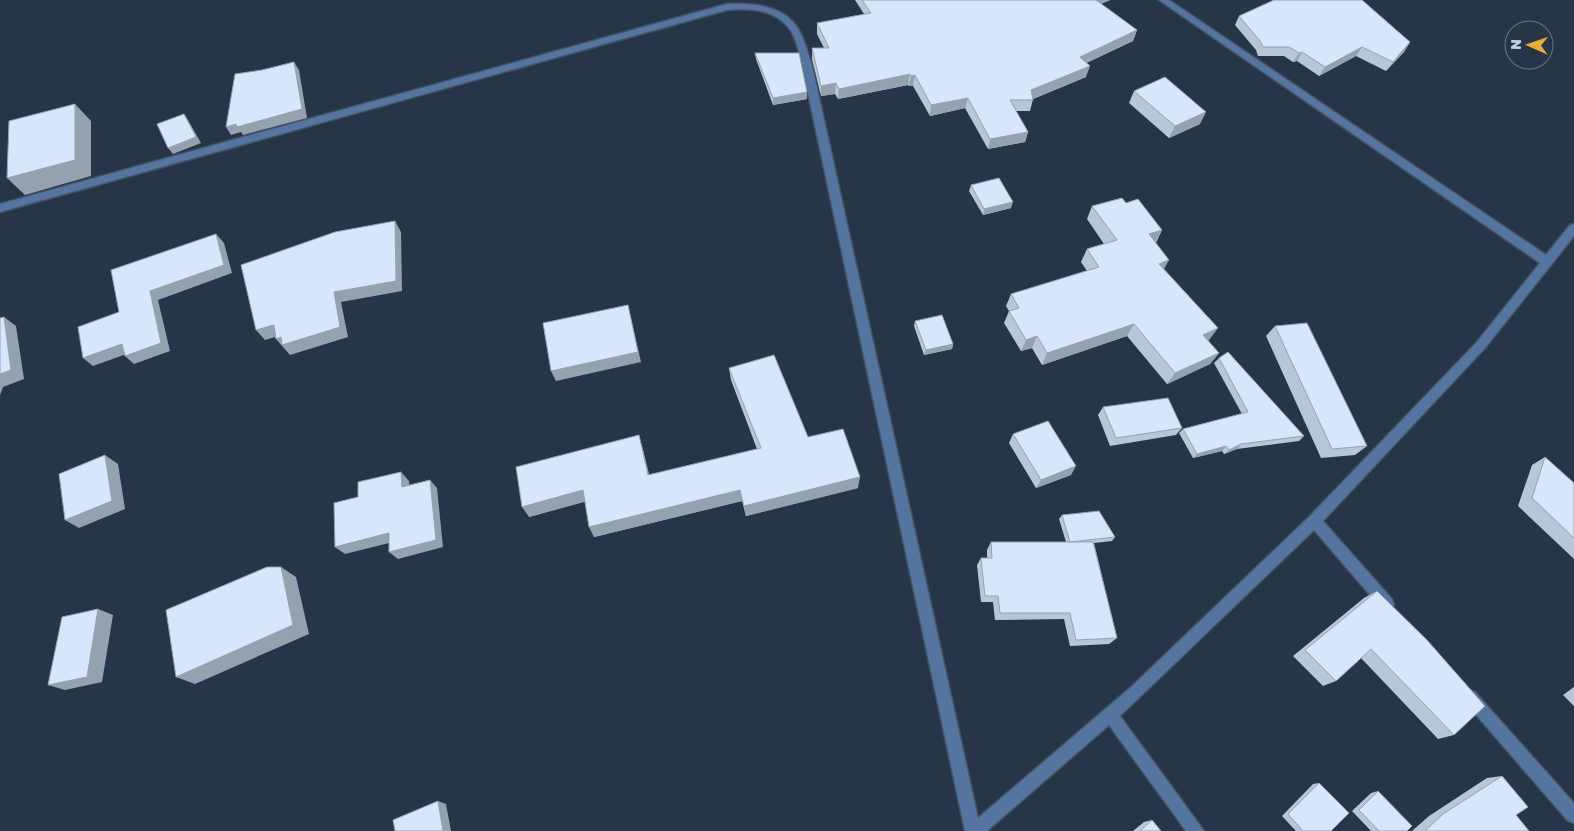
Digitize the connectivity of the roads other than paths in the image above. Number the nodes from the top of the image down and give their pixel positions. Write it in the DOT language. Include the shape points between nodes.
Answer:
graph roads {
  1 [pos="1163,0"];
  2 [pos="0,208"];
  3 [pos="1574,228"];
  4 [pos="1547,262"];
  5 [pos="1314,521"];
  6 [pos="1398,617"];
  7 [pos="1457,683"];
  8 [pos="1110,714"];
  9 [pos="1574,815"];
  10 [pos="974,831"];
  11 [pos="1196,831"];
  1 -- 4 [label="street"];
  2 -- 10 [label="street" via="727,7 760,7 779,15 794,30 807,65"];
  3 -- 4 [label="street"];
  4 -- 5 [label="street" via="1481,345"];
  5 -- 6 [label="street"];
  5 -- 8 [label="street"];
  7 -- 9 [label="street"];
  8 -- 10 [label="street"];
  8 -- 11 [label="street"];
}
